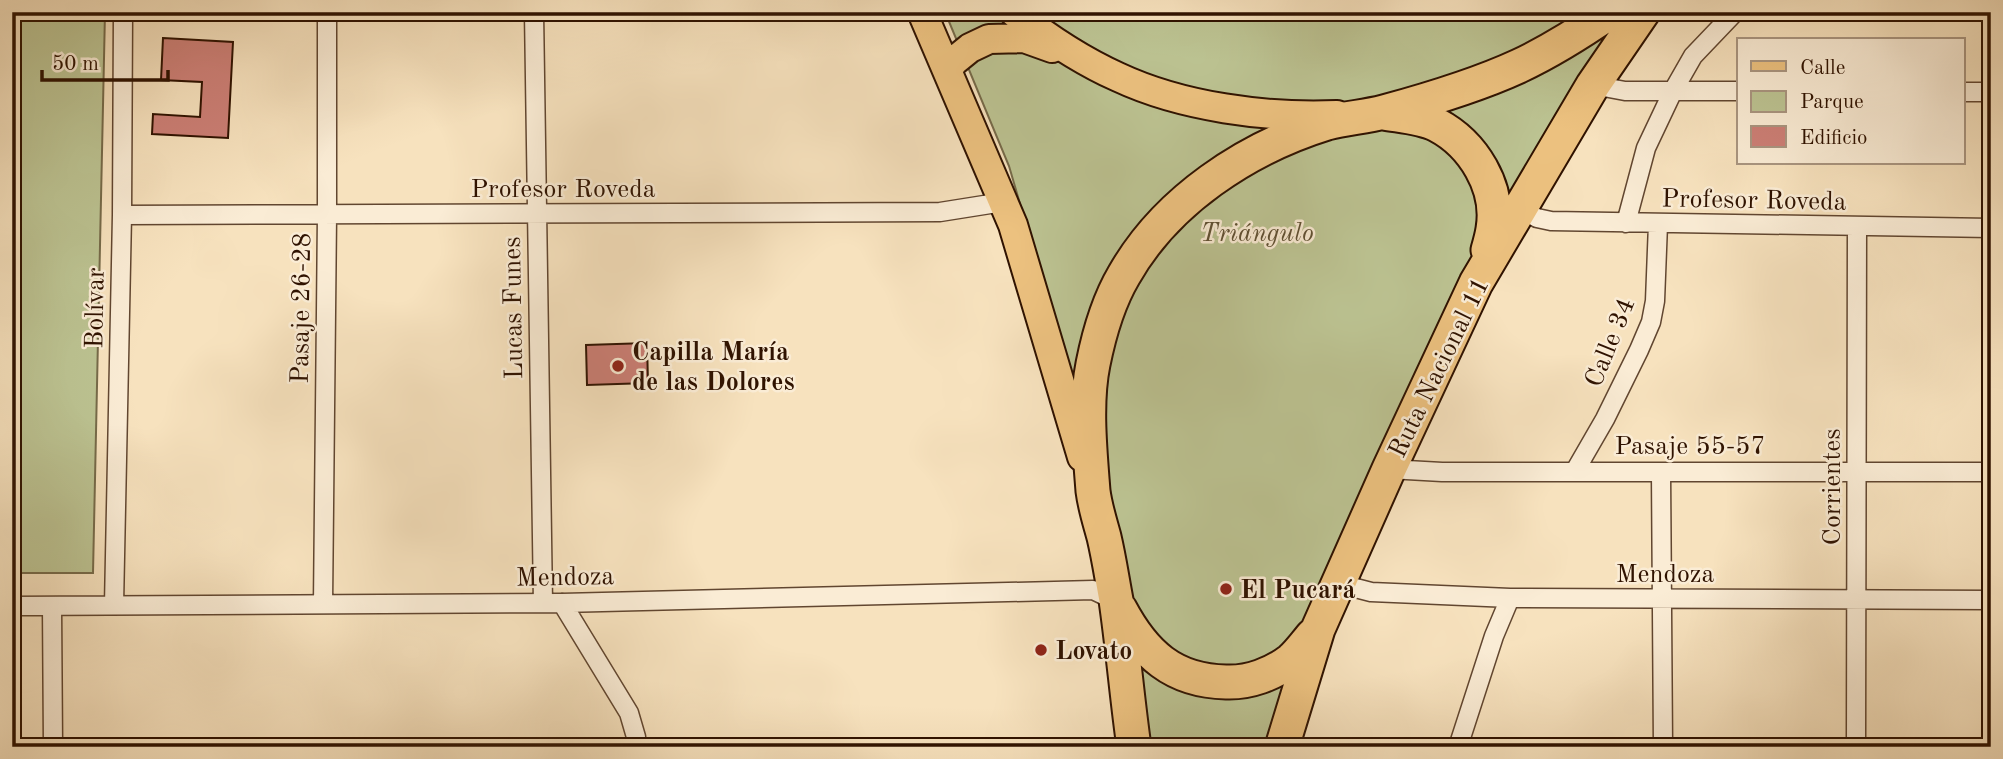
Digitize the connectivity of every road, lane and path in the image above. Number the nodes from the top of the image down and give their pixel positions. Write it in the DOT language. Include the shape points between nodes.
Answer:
graph roads {
  1 [pos="123,12"];
  2 [pos="327,12"];
  3 [pos="534,12"];
  4 [pos="922,12"];
  5 [pos="1014,12"];
  6 [pos="1610,12"];
  7 [pos="1643,12"];
  8 [pos="1735,12"];
  9 [pos="1084,60"];
  10 [pos="947,70"];
  11 [pos="1593,85"];
  12 [pos="1673,91"];
  13 [pos="1737,91"];
  14 [pos="1965,92"];
  15 [pos="1991,92"];
  16 [pos="1382,113"];
  17 [pos="1003,202"];
  18 [pos="1519,208"];
  19 [pos="537,214"];
  20 [pos="122,215"];
  21 [pos="327,215"];
  22 [pos="1626,223"];
  23 [pos="1658,224"];
  24 [pos="1857,227"];
  25 [pos="1991,228"];
  26 [pos="1476,283"];
  27 [pos="1389,469"];
  28 [pos="1575,471"];
  29 [pos="1857,471"];
  30 [pos="1661,472"];
  31 [pos="1991,472"];
  32 [pos="1094,495"];
  33 [pos="1340,583"];
  34 [pos="1510,598"];
  35 [pos="1661,600"];
  36 [pos="1857,600"];
  37 [pos="1991,600"];
  38 [pos="1116,601"];
  39 [pos="543,603"];
  40 [pos="562,603"];
  41 [pos="323,604"];
  42 [pos="114,605"];
  43 [pos="12,606"];
  44 [pos="52,606"];
  45 [pos="1318,629"];
  46 [pos="53,747"];
  47 [pos="636,747"];
  48 [pos="1133,747"];
  49 [pos="1282,747"];
  50 [pos="1458,747"];
  51 [pos="1663,747"];
  52 [pos="1856,747"];
  1 -- 20 [label="street, Bolívar"];
  2 -- 21 [label="street, Pasaje 26-28"];
  3 -- 19 [label="street, Lucas Funes"];
  4 -- 10 [label="main road"];
  5 -- 9 [label="main road"];
  6 -- 16 [label="highway" via="1517,67"];
  7 -- 11 [label="highway, Ruta Nacional 11"];
  8 -- 12 [label="street" via="1693,56"];
  9 -- 10 [label="main road" via="1024,38 989,40 970,48"];
  9 -- 16 [label="main road" via="1146,88 1226,108 1333,116"];
  10 -- 17 [label="main road"];
  11 -- 12 [label="street" via="1625,91"];
  11 -- 18 [label="highway, Ruta Nacional 11"];
  12 -- 13 [label="street"];
  12 -- 22 [label="street" via="1646,148"];
  14 -- 15 [label="street"];
  16 -- 26 [label="highway" via="1436,125 1477,160 1488,183 1494,227"];
  16 -- 32 [label="highway" via="1328,123 1241,162 1178,206 1140,250 1112,299 1092,367 1089,402"];
  17 -- 19 [label="street, Profesor Roveda" via="940,212"];
  17 -- 32 [label="main road"];
  18 -- 22 [label="street, Profesor Roveda" via="1551,221"];
  18 -- 26 [label="highway, Ruta Nacional 11"];
  19 -- 21 [label="street, Profesor Roveda"];
  19 -- 39 [label="street, Lucas Funes"];
  20 -- 21 [label="street, Profesor Roveda"];
  20 -- 42 [label="street, Bolívar"];
  21 -- 41 [label="street, Pasaje 26-28"];
  22 -- 23 [label="street, Profesor Roveda"];
  23 -- 24 [label="street, Profesor Roveda"];
  23 -- 28 [label="street, Calle 34" via="1651,322"];
  24 -- 25 [label="street, Profesor Roveda"];
  24 -- 29 [label="street, Corrientes"];
  26 -- 27 [label="highway, Ruta Nacional 11"];
  27 -- 28 [label="street, Pasaje 55-57"];
  27 -- 33 [label="highway, Ruta Nacional 11"];
  28 -- 30 [label="street, Pasaje 55-57"];
  29 -- 30 [label="street, Pasaje 55-57"];
  29 -- 31 [label="street, Pasaje 55-57"];
  29 -- 36 [label="street, Corrientes"];
  30 -- 35 [label="street"];
  32 -- 38 [label="highway"];
  33 -- 34 [label="street, Mendoza" via="1371,592"];
  33 -- 45 [label="highway, Ruta Nacional 11"];
  34 -- 35 [label="street, Mendoza"];
  34 -- 50 [label="street"];
  35 -- 36 [label="street, Mendoza"];
  35 -- 51 [label="street"];
  36 -- 37 [label="street, Mendoza"];
  36 -- 52 [label="street, Corrientes"];
  38 -- 40 [label="street, Mendoza" via="1093,590"];
  38 -- 45 [label="highway" via="1150,653 1185,677 1210,682 1239,682 1269,674 1293,659"];
  38 -- 48 [label="highway"];
  39 -- 40 [label="street, Mendoza"];
  39 -- 41 [label="street, Mendoza"];
  40 -- 47 [label="street" via="629,713"];
  41 -- 42 [label="street, Mendoza"];
  42 -- 44 [label="street, Mendoza"];
  43 -- 44 [label="street, Mendoza"];
  44 -- 46 [label="street"];
  45 -- 49 [label="highway, Ruta Nacional 11"];
}
